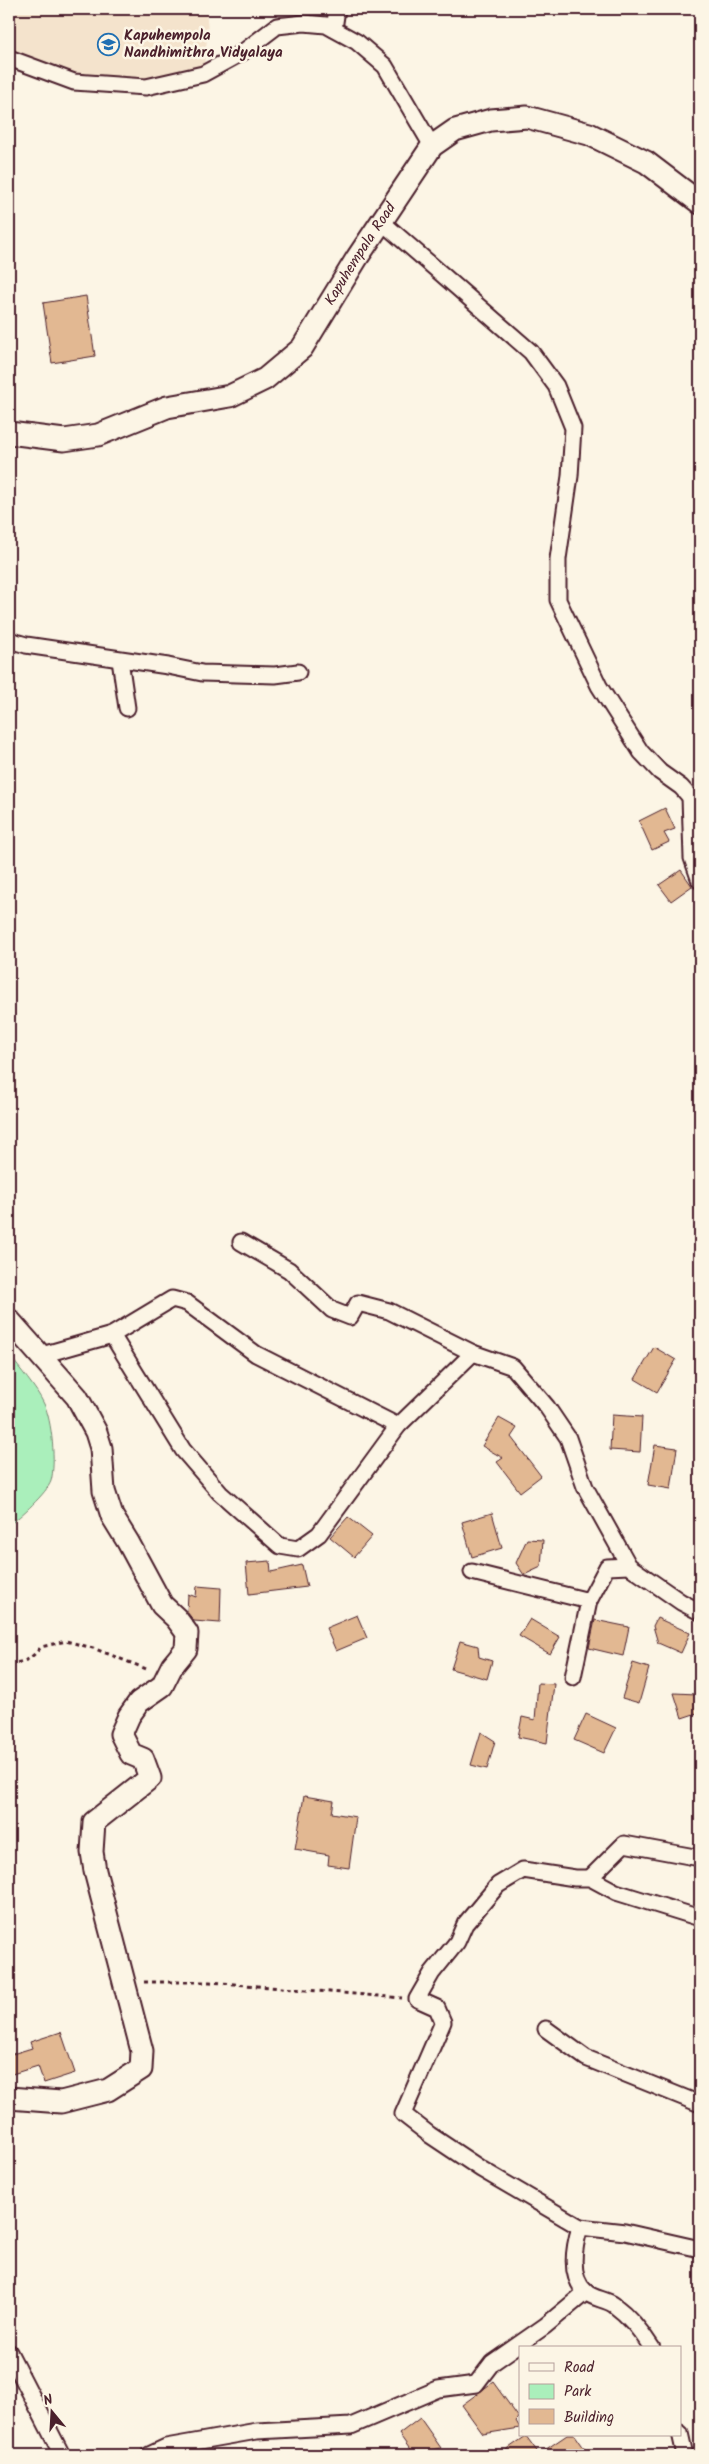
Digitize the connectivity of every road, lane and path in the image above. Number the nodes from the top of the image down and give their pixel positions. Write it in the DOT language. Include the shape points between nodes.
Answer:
graph roads {
  1 [pos="337,9"];
  2 [pos="334,29"];
  3 [pos="9,58"];
  4 [pos="432,146"];
  5 [pos="700,203"];
  6 [pos="382,222"];
  7 [pos="9,433"];
  8 [pos="9,640"];
  9 [pos="120,660"];
  10 [pos="298,672"];
  11 [pos="127,708"];
  12 [pos="695,798"];
  13 [pos="700,881"];
  14 [pos="242,1242"];
  15 [pos="9,1320"];
  16 [pos="112,1335"];
  17 [pos="473,1353"];
  18 [pos="42,1355"];
  19 [pos="398,1426"];
  20 [pos="629,1566"];
  21 [pos="472,1572"];
  22 [pos="589,1601"];
  23 [pos="700,1612"];
  24 [pos="9,1663"];
  25 [pos="573,1677"];
  26 [pos="162,1686"];
  27 [pos="700,1858"];
  28 [pos="590,1878"];
  29 [pos="700,1918"];
  30 [pos="123,1982"];
  31 [pos="417,2000"];
  32 [pos="546,2029"];
  33 [pos="9,2098"];
  34 [pos="700,2104"];
  35 [pos="580,2227"];
  36 [pos="700,2249"];
  37 [pos="586,2292"];
  38 [pos="651,2346"];
  39 [pos="9,2352"];
  40 [pos="681,2436"];
  41 [pos="62,2455"];
  42 [pos="149,2455"];
  43 [pos="685,2455"];
  1 -- 2 [label="street"];
  2 -- 3 [label="street" via="304,23 277,26 243,52 203,74 146,87 74,82"];
  2 -- 4 [label="street" via="357,42 385,66"];
  4 -- 5 [label="street, Kapuhempala Road" via="455,130 491,120 527,117 589,134 646,162"];
  4 -- 6 [label="street, Kapuhempala Road"];
  6 -- 7 [label="street, Kapuhempala Road" via="302,348 265,379 230,396 167,407 98,435 64,440"];
  6 -- 12 [label="street" via="531,352 556,386 573,428 558,559 558,600 599,686 626,730 660,772"];
  8 -- 9 [label="street"];
  9 -- 10 [label="street" via="202,673 275,675"];
  9 -- 11 [label="street"];
  12 -- 13 [label="street" via="692,858"];
  14 -- 17 [label="street" via="289,1270 332,1310 350,1317 358,1303 389,1312"];
  15 -- 18 [label="street"];
  16 -- 18 [label="street"];
  16 -- 19 [label="street" via="172,1299 187,1303 256,1354"];
  16 -- 19 [label="street" via="183,1450 220,1493 280,1546 298,1549 319,1534"];
  17 -- 19 [label="street"];
  17 -- 20 [label="street" via="513,1368 547,1407 568,1438 586,1487"];
  18 -- 26 [label="street" via="77,1397 96,1432 101,1448 104,1491 112,1516 162,1605 188,1633 186,1648"];
  20 -- 22 [label="street" via="607,1567"];
  20 -- 23 [label="street"];
  21 -- 22 [label="street"];
  22 -- 25 [label="street"];
  24 -- 26 [label="path" via="31,1659 41,1647 66,1641 150,1671"];
  26 -- 30 [label="street" via="138,1702 121,1734 131,1754 143,1759 150,1778 94,1822 92,1852 95,1871"];
  27 -- 28 [label="street" via="624,1844"];
  28 -- 29 [label="street" via="616,1892"];
  28 -- 31 [label="street" via="523,1870 498,1884 465,1924 457,1942 432,1973"];
  30 -- 31 [label="path" via="210,1982"];
  30 -- 33 [label="street" via="142,2051 141,2069 108,2090 61,2102"];
  31 -- 35 [label="street" via="437,2008 443,2022 403,2114 481,2169"];
  32 -- 34 [label="street" via="586,2058"];
  35 -- 36 [label="street" via="625,2232"];
  35 -- 37 [label="street" via="574,2248 575,2273"];
  37 -- 38 [label="street" via="613,2304 636,2324"];
  37 -- 42 [label="street" via="492,2363 476,2384 438,2389 352,2426 257,2431 166,2447"];
  39 -- 41 [label="street"];
  40 -- 43 [label="street"];
}
